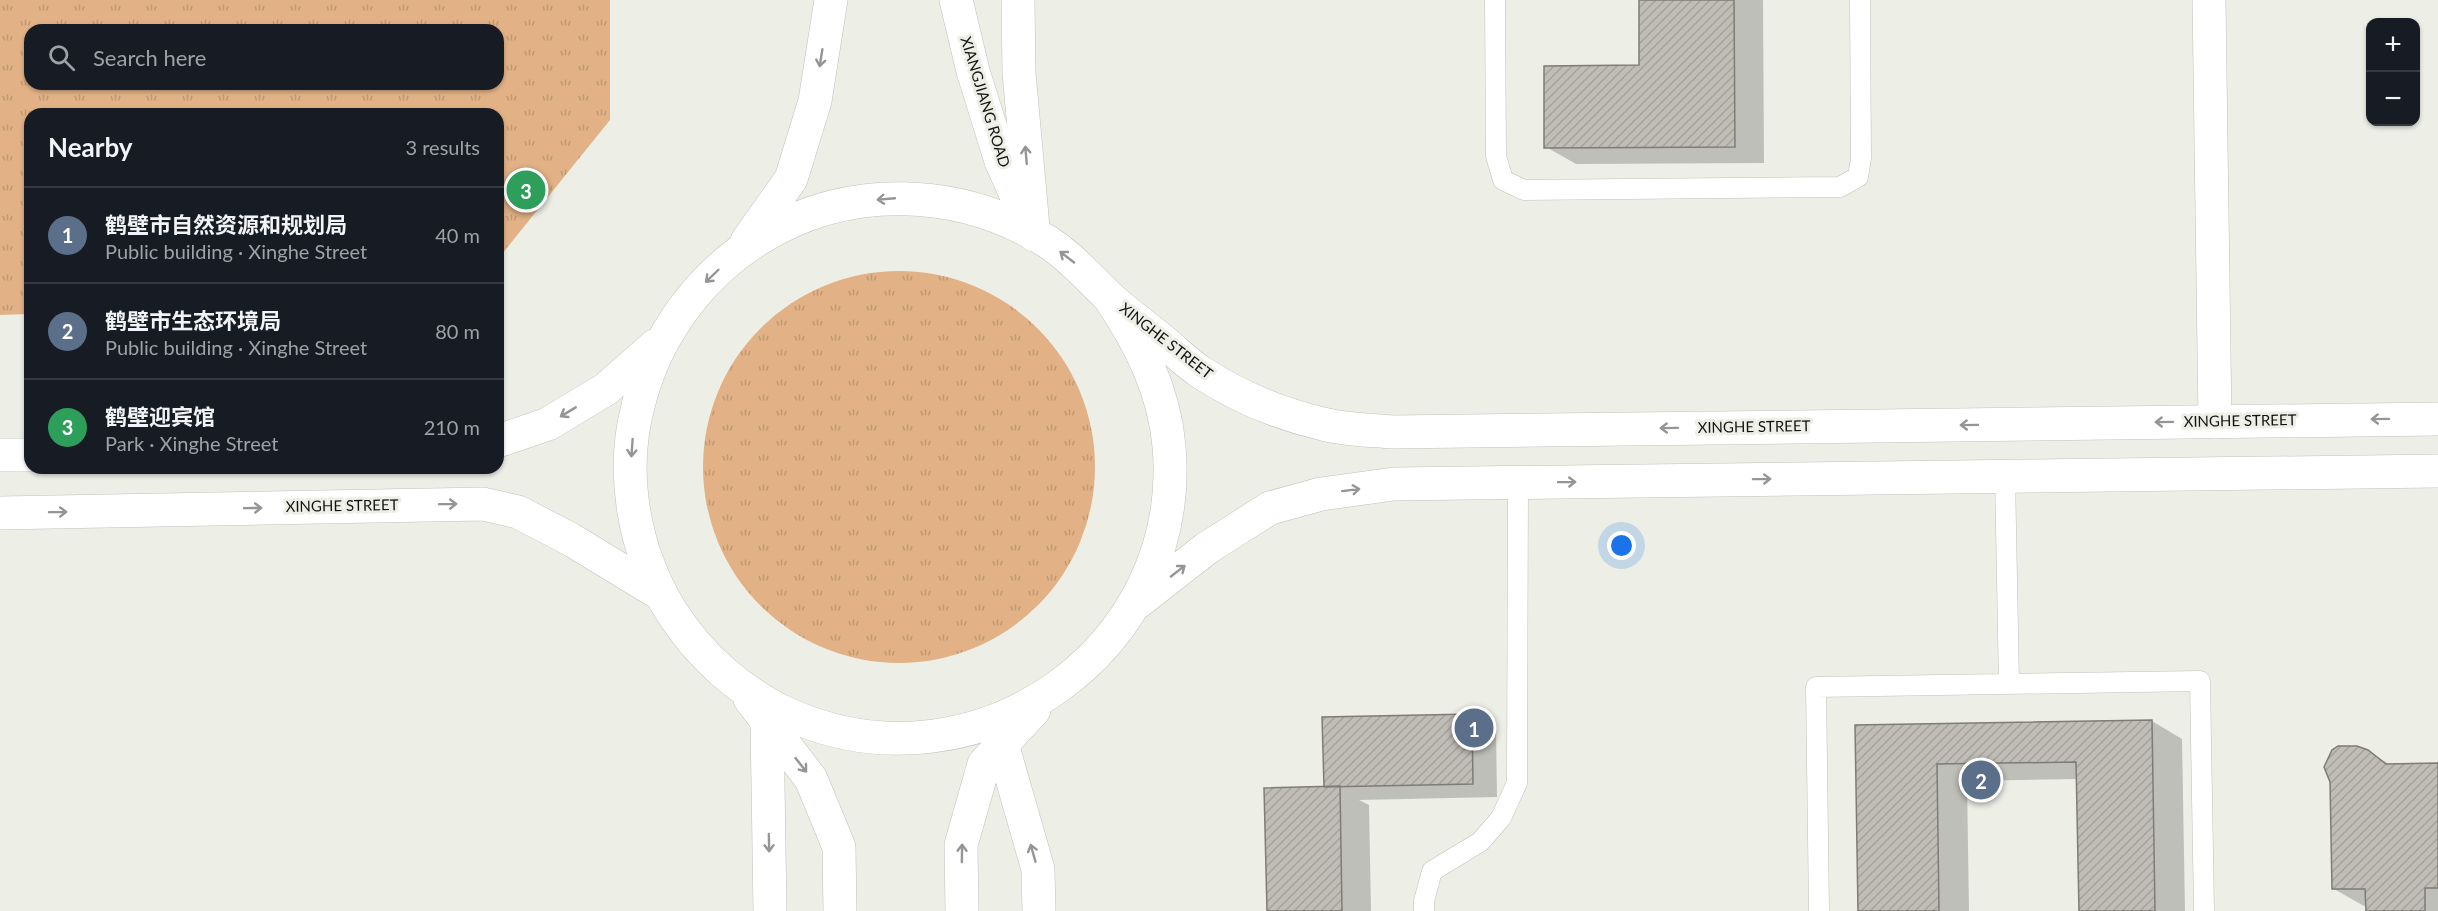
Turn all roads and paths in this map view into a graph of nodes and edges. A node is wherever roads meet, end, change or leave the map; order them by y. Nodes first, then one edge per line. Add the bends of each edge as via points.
1 (831, 0) edge
2 (956, 0) edge
3 (1018, 0) edge
4 (1495, 0) edge
5 (1860, 0) edge
6 (2209, 0) edge
7 (1034, 235) junction
8 (740, 250) junction
9 (1109, 297) junction
10 (664, 338) junction
11 (2438, 419) edge
12 (2215, 422) junction
13 (504, 439) edge
14 (24, 454) edge
15 (0, 455) edge
16 (2438, 471) edge
17 (2005, 476) junction
18 (1518, 483) junction
19 (0, 513) edge
20 (662, 595) junction
21 (1132, 607) junction
22 (2009, 684) junction
23 (739, 686) junction
24 (1047, 695) junction
25 (766, 721) junction
26 (1002, 744) junction
27 (770, 911) edge
28 (840, 911) edge
29 (963, 911) edge
30 (1039, 911) edge
31 (1424, 911) edge
32 (1819, 911) edge
33 (2204, 911) edge

1 -> 8 main road via 815,101 790,179
2 - 7 main road, XIANGJIANG ROAD via 1001,161
7 -> 3 main road via 1018,73
4 - 5 lane via 1496,156 1503,180 1524,190 1840,187 1858,177
6 - 12 main road
7 -> 8 main road via 974,208 934,200 893,198 852,202 813,212 775,228
9 -> 7 main road via 1081,268
8 -> 10 main road via 709,277
12 -> 9 main road, XINGHE STREET via 1394,432 1326,425 1261,405 1201,372
9 - 21 main road via 1150,368 1169,448 1162,530 1150,570
10 -> 13 main road via 606,389 548,424
10 -> 20 main road via 637,409 630,486 646,560
11 -> 12 main road, XINGHE STREET
14 - 15 main road
16 - 17 main road
18 -> 17 main road
17 - 22 lane
21 -> 18 main road via 1207,548 1270,508 1322,494 1394,484
18 - 31 lane via 1517,783 1501,818 1480,842 1432,871
19 -> 20 main road, XINGHE STREET via 483,504 518,512
20 - 23 main road via 682,628 708,659
21 - 24 main road via 1080,670
22 - 32 lane via 1815,687
22 - 33 lane via 2200,681
23 - 24 main road via 774,708 812,724 851,735 892,739 933,737 973,729 1012,715
23 - 25 main road
24 - 26 main road
25 -> 27 main road
25 -> 28 main road via 811,779 839,847
29 -> 26 main road via 961,845 984,764
30 -> 26 main road via 1038,869

